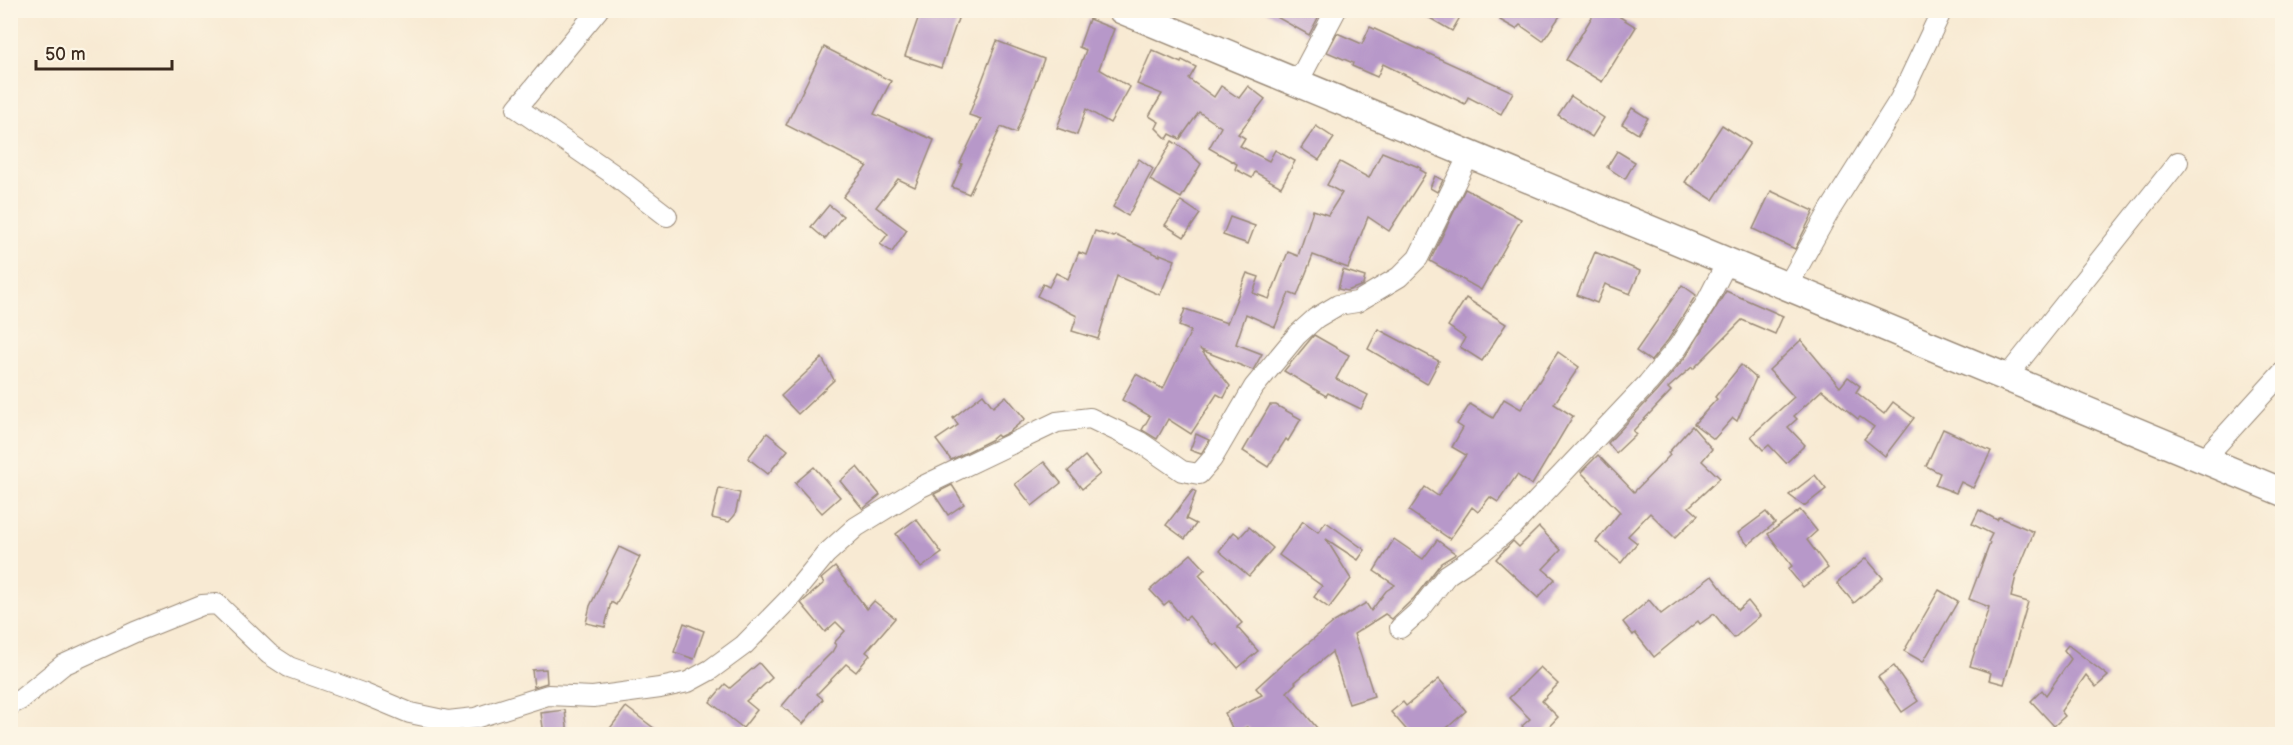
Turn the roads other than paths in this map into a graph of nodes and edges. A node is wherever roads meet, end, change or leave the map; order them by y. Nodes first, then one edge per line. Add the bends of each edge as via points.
1 (598, 10) edge
2 (1122, 10) edge
3 (1336, 10) edge
4 (1942, 10) edge
5 (1297, 84) junction
6 (1468, 155) junction
7 (2178, 162) dead end
8 (667, 216) dead end
9 (1727, 262) junction
10 (1787, 287) junction
11 (2283, 373) edge
12 (2006, 378) junction
13 (2204, 459) junction
14 (2283, 492) edge
15 (1400, 628) dead end
16 (10, 705) edge

1 - 8 street via 517,108
2 - 5 main road
3 - 5 street
4 - 10 street via 1900,99
5 - 6 main road
6 - 9 main road
6 - 16 street via 1418,258 1399,277 1357,302 1338,305 1297,335 1254,387 1199,474 1182,471 1140,442 1090,418 1057,422 921,487 856,527 826,554 744,645 688,682 593,697 548,695 475,718 448,722 410,713 289,667 269,654 217,604 202,604 63,665
7 - 12 street
9 - 10 main road
9 - 15 street via 1678,347 1648,383 1514,525 1447,575
10 - 12 main road
11 - 13 street
12 - 13 main road
13 - 14 main road

